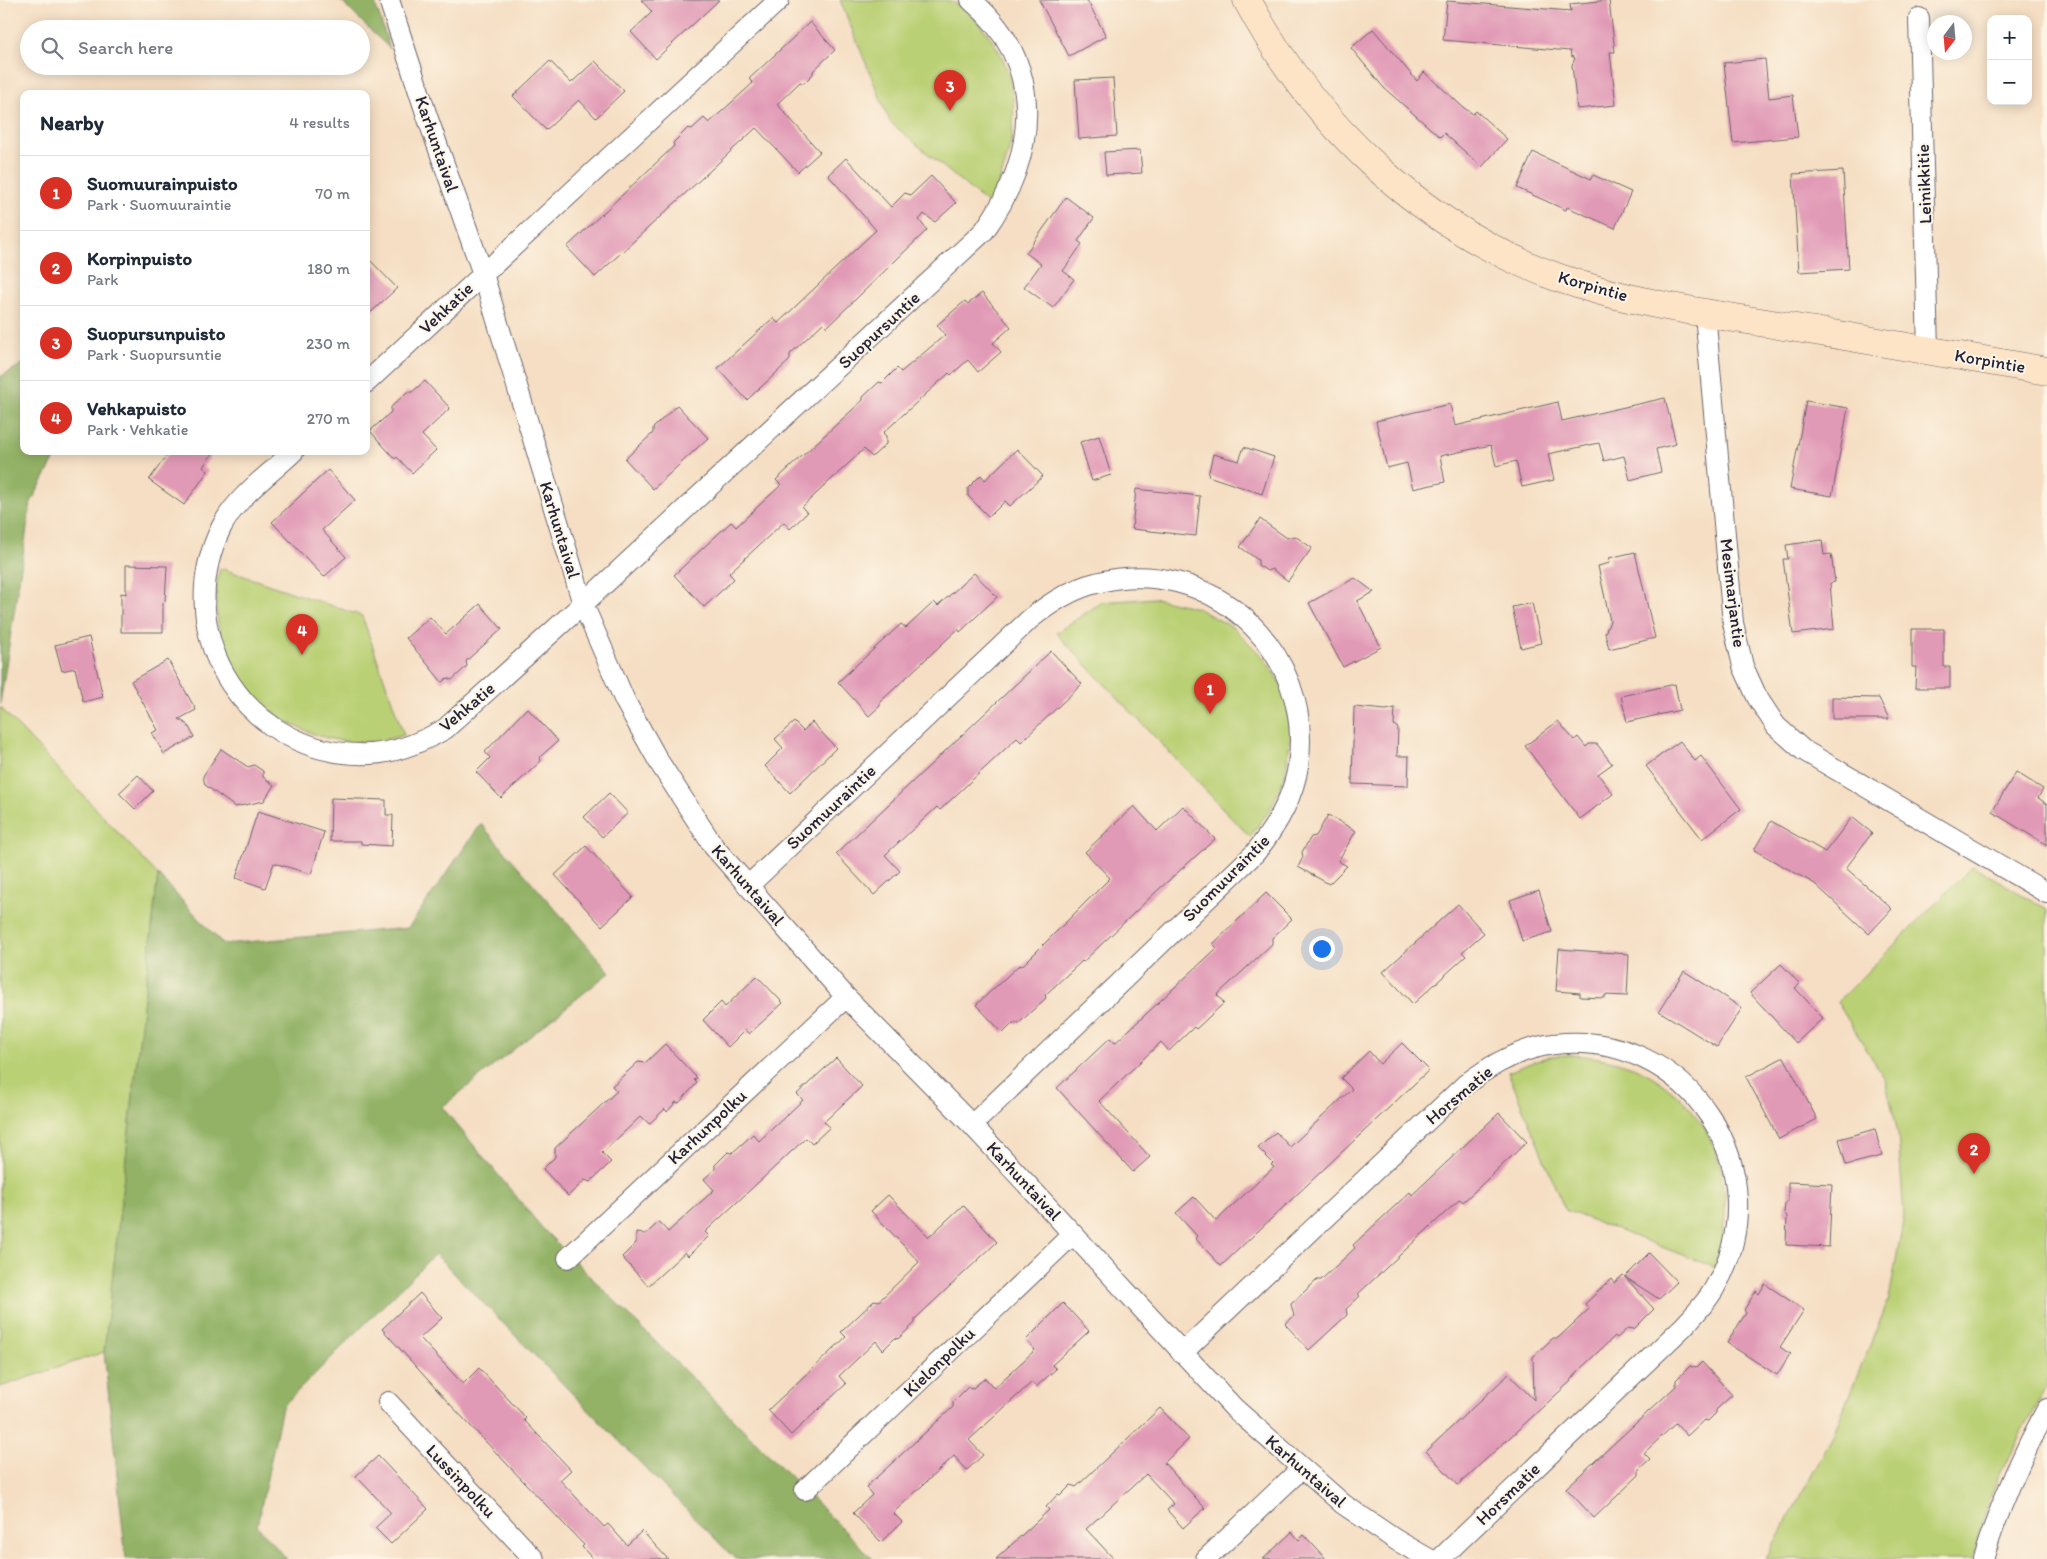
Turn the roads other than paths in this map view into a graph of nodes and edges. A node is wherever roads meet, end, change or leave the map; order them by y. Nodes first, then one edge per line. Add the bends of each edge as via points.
1 (389, 0) edge
2 (779, 0) edge
3 (971, 0) edge
4 (1246, 0) edge
5 (1919, 18) dead end
6 (482, 274) junction
7 (1705, 313) junction
8 (1928, 350) junction
9 (2047, 371) edge
10 (370, 379) edge
11 (290, 455) edge
12 (583, 604) junction
13 (748, 886) junction
14 (2047, 893) edge
15 (846, 997) junction
16 (972, 1124) junction
17 (1073, 1234) junction
18 (568, 1258) dead end
19 (1182, 1353) junction
20 (388, 1402) dead end
21 (2047, 1409) edge
22 (1302, 1468) junction
23 (805, 1490) dead end
24 (534, 1559) edge
25 (1206, 1559) edge
26 (1429, 1559) edge
27 (1440, 1559) edge
28 (1983, 1559) edge

1 - 6 street, Karhuntaival
2 - 6 street
3 - 12 street, Suopursuntie via 1001,30 1014,51 1026,99 1025,137 1019,163 999,211 968,248
4 - 7 street, Korpintie via 1290,70 1324,115 1409,196 1455,228 1559,278
5 - 8 street, Leinikkitie
6 - 10 street, Vehkatie
6 - 12 street, Karhuntaival
7 - 8 street, Korpintie
7 - 14 street, Mesimarjantie via 1734,623 1743,666 1757,697 1776,726 1803,750
8 - 9 street, Korpintie
11 - 12 street, Vehkatie via 234,507 221,528 206,575 204,600 212,648 222,671 252,711 295,740 320,749 354,754 397,750 422,741 445,729
12 - 13 street, Karhuntaival via 625,701 659,762 714,847
13 - 15 street, Karhuntaival
13 - 16 street, Suomuuraintie via 1030,619 1072,592 1121,578 1171,581 1218,598 1257,629 1284,670 1294,692 1299,717 1298,766 1293,790 1283,813 1255,853
15 - 16 street, Karhuntaival
15 - 18 street, Karhunpolku
16 - 17 street, Karhuntaival
17 - 19 street, Karhuntaival
17 - 23 street, Kielonpolku
19 - 22 street, Karhuntaival via 1234,1408
19 - 27 street, Horsmatie via 1466,1084 1485,1070 1530,1049 1578,1043 1626,1051 1670,1073 1705,1107 1728,1150 1737,1197 1737,1222 1725,1268 1709,1296 1683,1327
20 - 24 street, Lussinpolku
21 - 28 street via 2008,1491
22 - 25 street
22 - 26 street, Karhuntaival via 1343,1504

